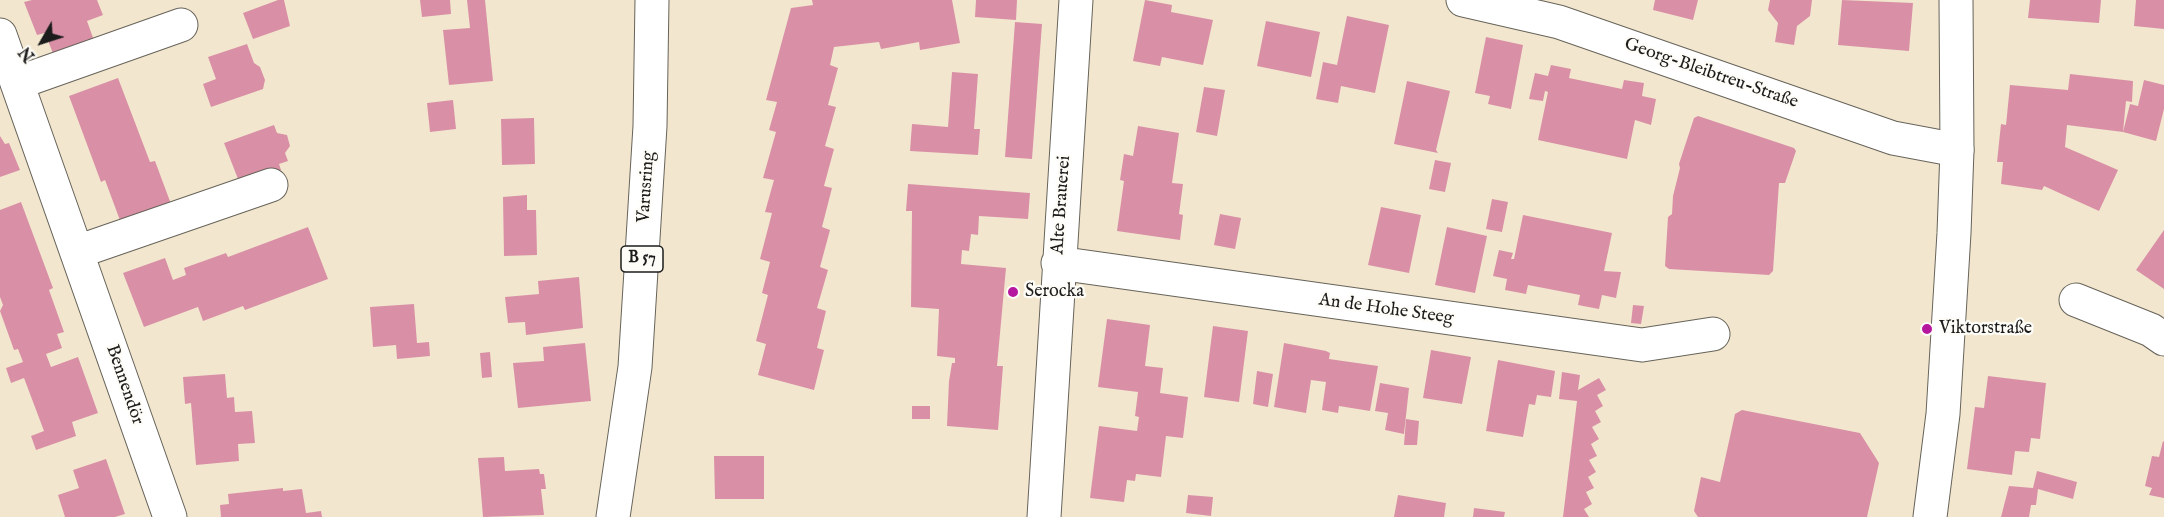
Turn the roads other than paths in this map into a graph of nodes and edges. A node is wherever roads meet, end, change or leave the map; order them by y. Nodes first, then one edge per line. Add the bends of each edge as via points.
1 (652, 0) edge
2 (1076, 0) edge
3 (1463, 0) edge
4 (1956, 0) edge
5 (181, 25) dead end
6 (0, 35) edge
7 (17, 83) junction
8 (1957, 150) junction
9 (271, 185) dead end
10 (77, 252) junction
11 (1058, 263) junction
12 (2076, 300) dead end
13 (1713, 334) dead end
14 (2164, 339) edge
15 (170, 517) edge
16 (613, 517) edge
17 (1044, 517) edge
18 (1930, 517) edge

1 - 16 street, Varusring / B 57 via 650,126 635,367
2 - 11 street, Alte Brauerei
3 - 8 street, Georg-Bleibtreu-Straße via 1559,22 1893,138
4 - 8 street
5 - 7 street
6 - 7 street, Bennendör
7 - 10 street, Bennendör
8 - 18 street via 1943,414
9 - 10 street
10 - 15 street, Bennendör
11 - 13 street, An de Hohe Steeg via 1641,345
11 - 17 street, Alte Brauerei
12 - 14 street

